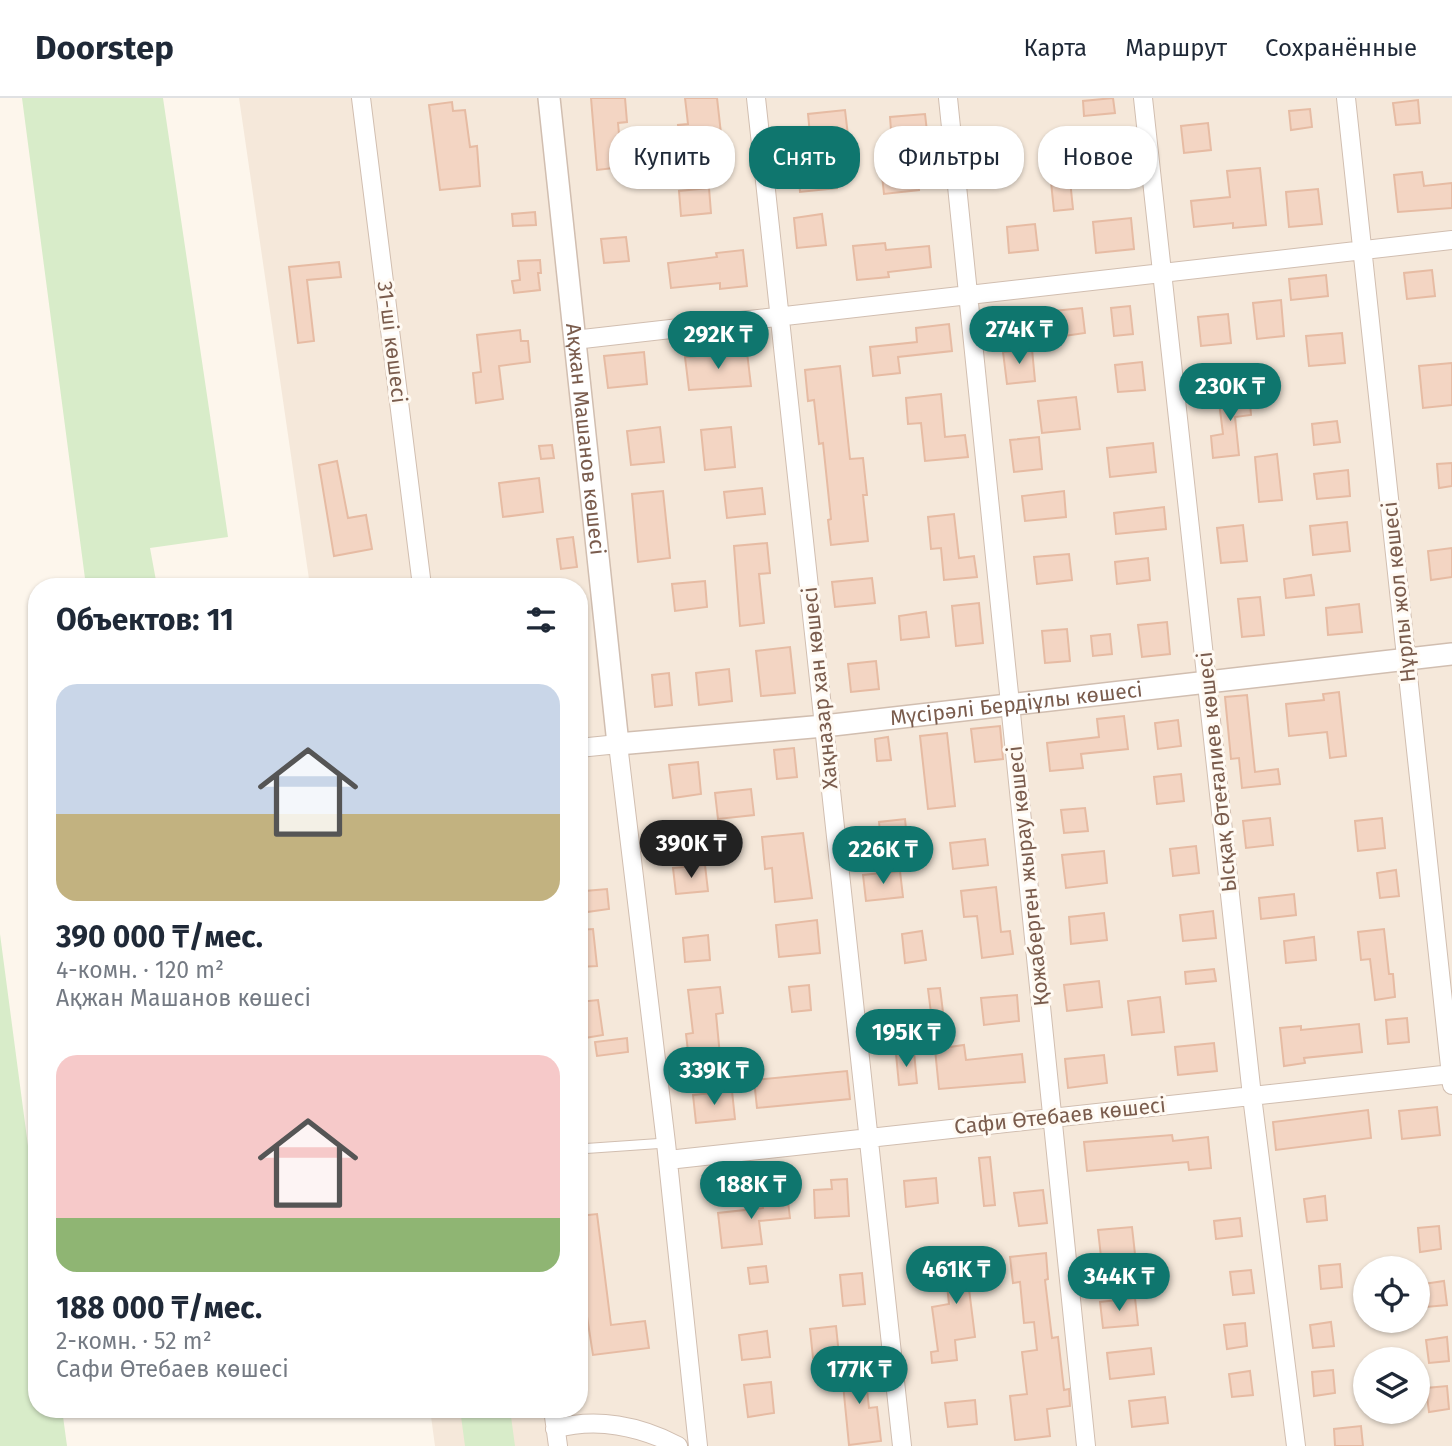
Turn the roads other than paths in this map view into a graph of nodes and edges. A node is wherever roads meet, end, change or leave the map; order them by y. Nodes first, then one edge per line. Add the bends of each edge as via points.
1 (361, 98) edge
2 (549, 98) edge
3 (756, 98) edge
4 (948, 98) edge
5 (1143, 98) edge
6 (1346, 98) edge
7 (1452, 240) edge
8 (1362, 250) junction
9 (1162, 273) junction
10 (968, 295) junction
11 (780, 316) junction
12 (574, 340) junction
13 (421, 578) edge
14 (1452, 654) edge
15 (1406, 660) junction
16 (1207, 682) junction
17 (1010, 705) junction
18 (824, 726) junction
19 (618, 744) junction
20 (588, 747) edge
21 (1452, 1078) edge
22 (1252, 1096) junction
23 (1052, 1117) junction
24 (869, 1137) junction
25 (588, 1149) edge
26 (667, 1151) junction
27 (554, 1418) edge
28 (556, 1437) edge
29 (678, 1446) edge
30 (698, 1446) edge
31 (902, 1446) edge
32 (1086, 1446) edge
33 (1296, 1446) edge

1 - 13 street, 31-ші көшесі
2 - 12 street, Ақжан Машанов көшесі
3 - 11 street, Хақназар хан көшесі
4 - 10 street, Қожаберген жырау көшесі
5 - 9 street, Ысқақ Өтеғалиев көшесі
6 - 8 street, Нұрлы жол көшесі
7 - 8 street
8 - 9 street
8 - 15 street, Нұрлы жол көшесі
9 - 10 street
9 - 16 street, Ысқақ Өтеғалиев көшесі
10 - 11 street
10 - 17 street, Қожаберген жырау көшесі
11 - 12 street
11 - 18 street, Хақназар хан көшесі
12 - 19 street, Ақжан Машанов көшесі
14 - 15 street, Мүсірәлі Бердіұлы көшесі
15 - 16 street, Мүсірәлі Бердіұлы көшесі
15 - 21 street, Нұрлы жол көшесі
16 - 17 street, Мүсірәлі Бердіұлы көшесі
16 - 22 street, Ысқақ Өтеғалиев көшесі
17 - 18 street, Мүсірәлі Бердіұлы көшесі
17 - 23 street, Қожаберген жырау көшесі
18 - 19 street, Мүсірәлі Бердіұлы көшесі
18 - 24 street, Хақназар хан көшесі
19 - 20 street, Мүсірәлі Бердіұлы көшесі
19 - 26 street, Ақжан Машанов көшесі
21 - 22 street, Сафи Өтебаев көшесі
22 - 23 street, Сафи Өтебаев көшесі
22 - 33 street, Ысқақ Өтеғалиев көшесі
23 - 24 street, Сафи Өтебаев көшесі
23 - 32 street, Қожаберген жырау көшесі
24 - 26 street, Сафи Өтебаев көшесі
24 - 31 street, Хақназар хан көшесі
25 - 26 lane
26 - 30 street, Ақжан Машанов көшесі
27 - 28 street
28 - 29 street via 574,1423 598,1423 649,1433

